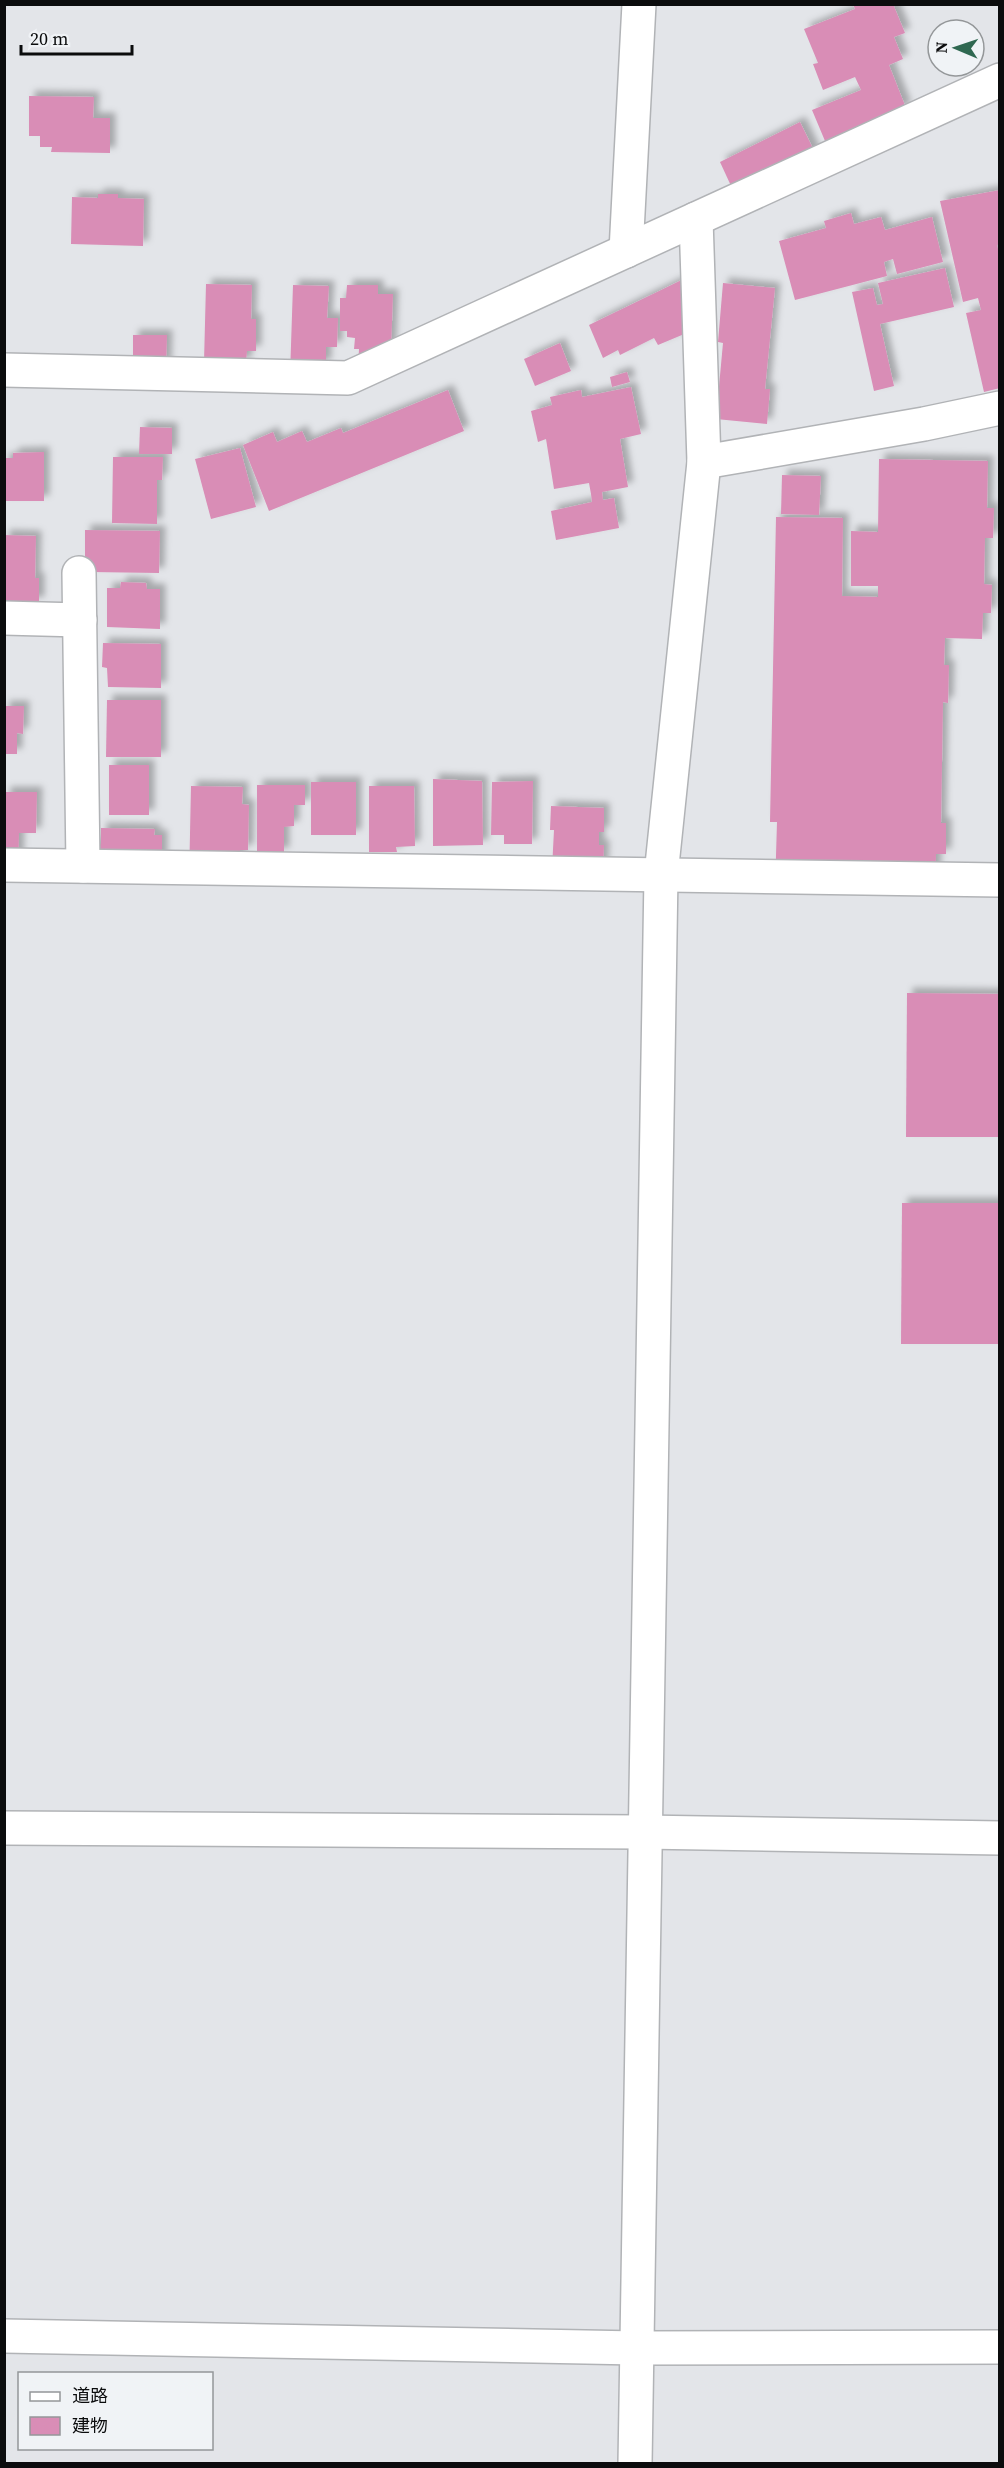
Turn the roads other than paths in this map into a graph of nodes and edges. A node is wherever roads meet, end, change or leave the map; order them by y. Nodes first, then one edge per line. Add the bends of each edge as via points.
1 (639, 4) edge
2 (999, 80) edge
3 (696, 219) junction
4 (626, 251) junction
5 (4, 370) edge
6 (999, 408) edge
7 (704, 462) junction
8 (80, 573) dead end
9 (4, 618) edge
10 (80, 620) junction
11 (4, 865) edge
12 (83, 866) junction
13 (661, 875) junction
14 (999, 880) edge
15 (4, 1828) edge
16 (644, 1832) junction
17 (999, 1838) edge
18 (4, 2336) edge
19 (999, 2347) edge
20 (637, 2348) junction
21 (634, 2463) edge

1 - 4 street
2 - 3 street
3 - 4 street
3 - 7 street
4 - 5 street via 348,378
6 - 7 street
7 - 13 street
8 - 10 street
9 - 10 street
10 - 12 street
11 - 12 street
12 - 13 street
13 - 14 street
13 - 16 street
15 - 16 street
16 - 17 street
16 - 20 street
18 - 20 street
19 - 20 street
20 - 21 street

